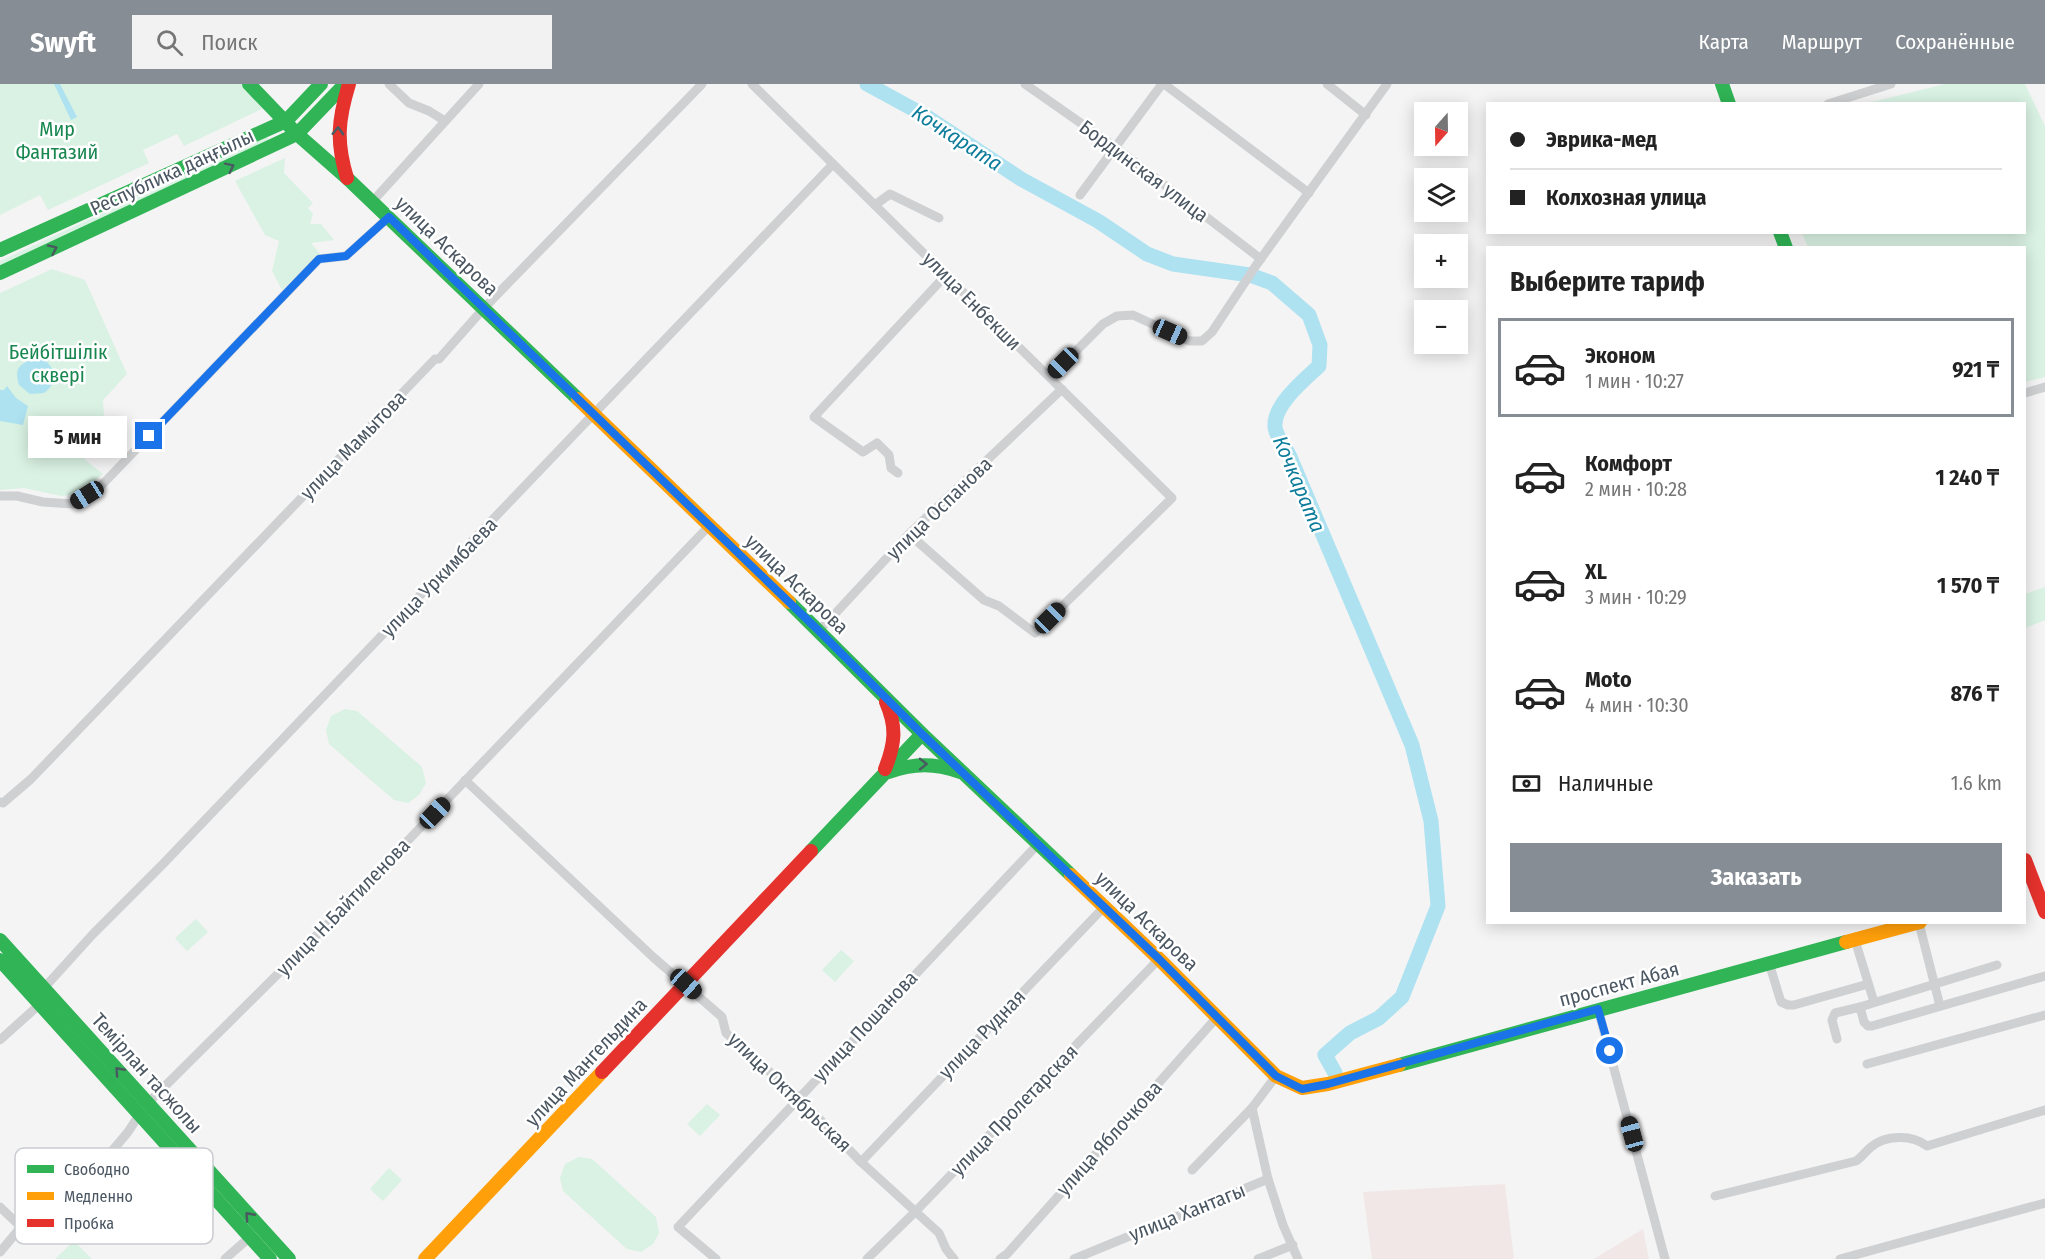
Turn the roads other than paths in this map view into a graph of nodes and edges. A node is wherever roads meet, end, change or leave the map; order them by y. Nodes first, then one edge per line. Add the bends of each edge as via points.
1 (249, 84) edge
2 (321, 84) edge
3 (347, 84) edge
4 (389, 84) edge
5 (479, 84) edge
6 (702, 84) edge
7 (752, 84) edge
8 (1025, 84) edge
9 (1163, 84) edge
10 (1327, 84) edge
11 (1387, 84) edge
12 (1722, 84) edge
13 (1891, 84) edge
14 (1728, 102) edge
15 (1834, 102) edge
16 (1366, 115) junction
17 (445, 121) junction
18 (286, 122) junction
19 (297, 134) junction
20 (1115, 147) junction
21 (833, 164) junction
22 (347, 178) junction
23 (1309, 193) junction
24 (1080, 195) dead end
25 (372, 202) junction
26 (875, 205) junction
27 (389, 217) junction
28 (939, 218) dead end
29 (0, 250) edge
30 (1261, 259) junction
31 (0, 273) edge
32 (946, 275) junction
33 (484, 308) junction
34 (1050, 377) junction
35 (2045, 387) edge
36 (1062, 389) junction
37 (2026, 393) edge
38 (594, 414) junction
39 (898, 473) dead end
40 (0, 496) edge
41 (709, 526) junction
42 (909, 534) junction
43 (819, 631) junction
44 (883, 694) junction
45 (922, 734) junction
46 (965, 774) junction
47 (882, 776) junction
48 (465, 780) junction
49 (0, 802) edge
50 (1039, 843) junction
51 (2026, 863) edge
52 (2035, 889) edge
53 (1104, 907) junction
54 (2045, 912) edge
55 (1915, 924) edge
56 (1919, 924) edge
57 (0, 940) edge
58 (1855, 940) junction
59 (1159, 959) junction
60 (0, 960) edge
61 (1769, 963) junction
62 (1997, 965) dead end
63 (2045, 976) edge
64 (686, 984) junction
65 (1868, 984) junction
66 (1935, 984) junction
67 (44, 988) junction
68 (1874, 1002) junction
69 (40, 1004) junction
70 (1940, 1006) junction
71 (1860, 1007) junction
72 (1598, 1009) junction
73 (2045, 1015) edge
74 (1218, 1016) junction
75 (1837, 1039) dead end
76 (0, 1040) edge
77 (1867, 1064) dead end
78 (1276, 1076) junction
79 (1328, 1084) joint
80 (798, 1097) junction
81 (1252, 1108) junction
82 (143, 1109) junction
83 (2045, 1110) edge
84 (113, 1148) edge
85 (176, 1148) edge
86 (181, 1148) edge
87 (861, 1162) junction
88 (1192, 1170) dead end
89 (1268, 1179) junction
90 (213, 1181) edge
91 (213, 1193) edge
92 (1715, 1196) dead end
93 (2045, 1203) edge
94 (0, 1207) edge
95 (915, 1212) junction
96 (15, 1221) edge
97 (15, 1234) edge
98 (250, 1237) junction
99 (1293, 1245) junction
100 (0, 1252) edge
101 (225, 1259) edge
102 (270, 1259) edge
103 (289, 1259) edge
104 (425, 1259) edge
105 (716, 1259) edge
106 (867, 1259) edge
107 (954, 1259) edge
108 (1000, 1259) edge
109 (1074, 1259) edge
110 (1258, 1259) edge
111 (1298, 1259) edge
112 (1665, 1259) edge
113 (1840, 1259) edge

1 - 18 main road, улица Аскарова
2 - 18 main road, Республика даңғылы
3 - 19 main road, Республика даңғылы
22 -> 3 main road via 337,139
4 - 17 street via 409,103
5 - 17 street
6 - 33 street, улица Мамытова
7 - 21 street, улица Енбекши
8 - 20 street, Бординская улица
9 - 20 street
9 - 23 street
10 - 16 street
11 - 16 street
12 - 14 main road
13 - 15 street
16 - 23 street
17 - 25 street
18 - 19 main road, улица Аскарова
18 - 29 main road, Республика даңғылы
19 - 22 main road, улица Аскарова
31 -> 19 main road, Республика даңғылы
20 - 24 street
20 - 30 street, Бординская улица
21 - 26 street, улица Енбекши
21 - 38 street, улица Уркимбаева
22 - 25 main road, улица Аскарова
23 - 30 street
25 - 27 main road, улица Аскарова
26 - 28 street, улица Енбекши via 890,194
26 - 32 street, улица Енбекши
27 - 33 main road, улица Аскарова
27 - 40 street via 346,256 319,259 99,488 73,504
30 - 34 street via 1202,341 1189,341 1133,315 1117,316 1103,324
32 - 34 street, улица Енбекши
32 - 39 street via 814,417 863,452 877,443
33 - 38 main road, улица Аскарова
33 - 49 street, улица Мамытова via 31,779
34 - 36 street, улица Енбекши
35 - 37 street
36 - 42 street, улица Оспанова
36 - 42 street, улица Енбекши via 1172,498 1035,633 999,606 984,600
38 - 41 main road, улица Аскарова
38 - 67 street, улица Уркимбаева
41 - 43 main road, улица Аскарова
41 - 48 street, улица Н.Байтиленова
42 - 43 street, улица Оспанова
43 - 44 main road, улица Аскарова
44 - 45 main road, улица Аскарова
44 - 47 main road via 895,724 896,738
45 - 46 main road, улица Аскарова
45 - 47 main road, улица Мангельдина
47 -> 46 main road via 918,763 944,766
46 - 50 main road, улица Аскарова
47 - 64 main road, улица Мангельдина
48 - 64 street, улица Октябрьская
48 - 82 street, улица Н.Байтиленова
50 - 53 main road, улица Аскарова
50 - 80 street, улица Пошанова
51 - 52 main road
52 - 54 main road
53 - 59 main road, улица Аскарова
53 - 87 street, улица Рудная
55 - 58 main road, проспект Абая
56 - 66 street
57 - 67 main road, Темірлан тасжолы
58 - 61 main road, проспект Абая
58 - 65 street
59 - 74 main road, улица Аскарова
59 - 95 street, улица Пролетарская
60 - 69 main road, Темірлан тасжолы
61 - 65 street via 1781,1002 1788,1005
61 - 72 main road, проспект Абая
62 - 66 street
63 - 70 street
64 - 80 street, улица Октябрьская via 722,1017 726,1033
64 - 104 main road, улица Мангельдина
65 - 68 street
66 - 68 street
66 - 70 street
82 -> 67 main road, Темірлан тасжолы
68 - 71 street
69 - 76 street
69 - 82 main road, Темірлан тасжолы
70 - 71 street via 1872,1026 1864,1022
71 - 75 street via 1832,1016
72 - 79 main road, проспект Абая
72 - 112 street
73 - 77 street
74 - 78 main road, улица Аскарова
74 - 108 street, улица Яблочкова
78 - 79 main road, улица Аскарова via 1302,1089
78 - 81 street
80 - 87 street, улица Октябрьская
80 - 105 street, улица Пошанова via 678,1227
81 - 88 street
81 - 89 street
82 - 84 street, улица Н.Байтиленова
82 - 85 main road, Темірлан тасжолы
86 -> 82 main road, Темірлан тасжолы
83 - 92 street via 1927,1146 1913,1138 1896,1137 1881,1141 1856,1161
87 - 95 street, улица Октябрьская
89 - 99 street
89 - 109 street, улица Хантагы
103 -> 90 main road, Темірлан тасжолы
91 - 98 main road, Темірлан тасжолы
93 - 113 street
94 - 96 street
95 - 106 street, улица Пролетарская
95 - 107 street, улица Октябрьская via 939,1233
97 - 100 street, улица Н.Байтиленова
98 - 101 street
98 - 102 main road, Темірлан тасжолы
99 - 110 street
99 - 111 street

